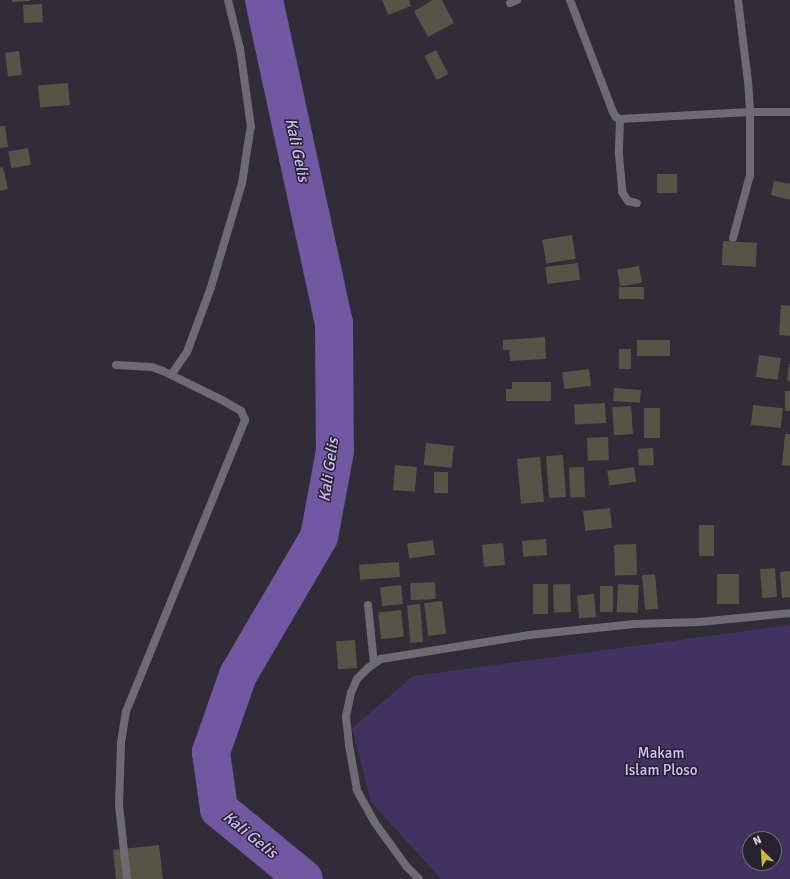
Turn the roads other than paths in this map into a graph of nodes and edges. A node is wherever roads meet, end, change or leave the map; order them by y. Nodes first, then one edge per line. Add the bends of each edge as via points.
1 (228, 0) edge
2 (570, 0) edge
3 (738, 0) edge
4 (750, 112) junction
5 (790, 112) edge
6 (620, 119) junction
7 (637, 203) dead end
8 (733, 238) dead end
9 (116, 365) dead end
10 (171, 375) junction
11 (368, 605) dead end
12 (790, 613) edge
13 (374, 664) junction
14 (127, 879) edge
15 (419, 879) edge

1 - 10 street via 240,49 250,127 242,183 211,288 187,352
2 - 6 street via 613,112
3 - 4 street
4 - 5 street
4 - 6 street
4 - 8 street via 750,175
6 - 7 street via 622,192 628,202
9 - 10 street via 152,367
10 - 14 street via 198,386 241,411 245,417 245,424 126,711 121,743 119,805
11 - 13 street
12 - 13 street via 699,622 634,624 529,635 381,659
13 - 15 street via 357,680 346,716 358,790 375,823

